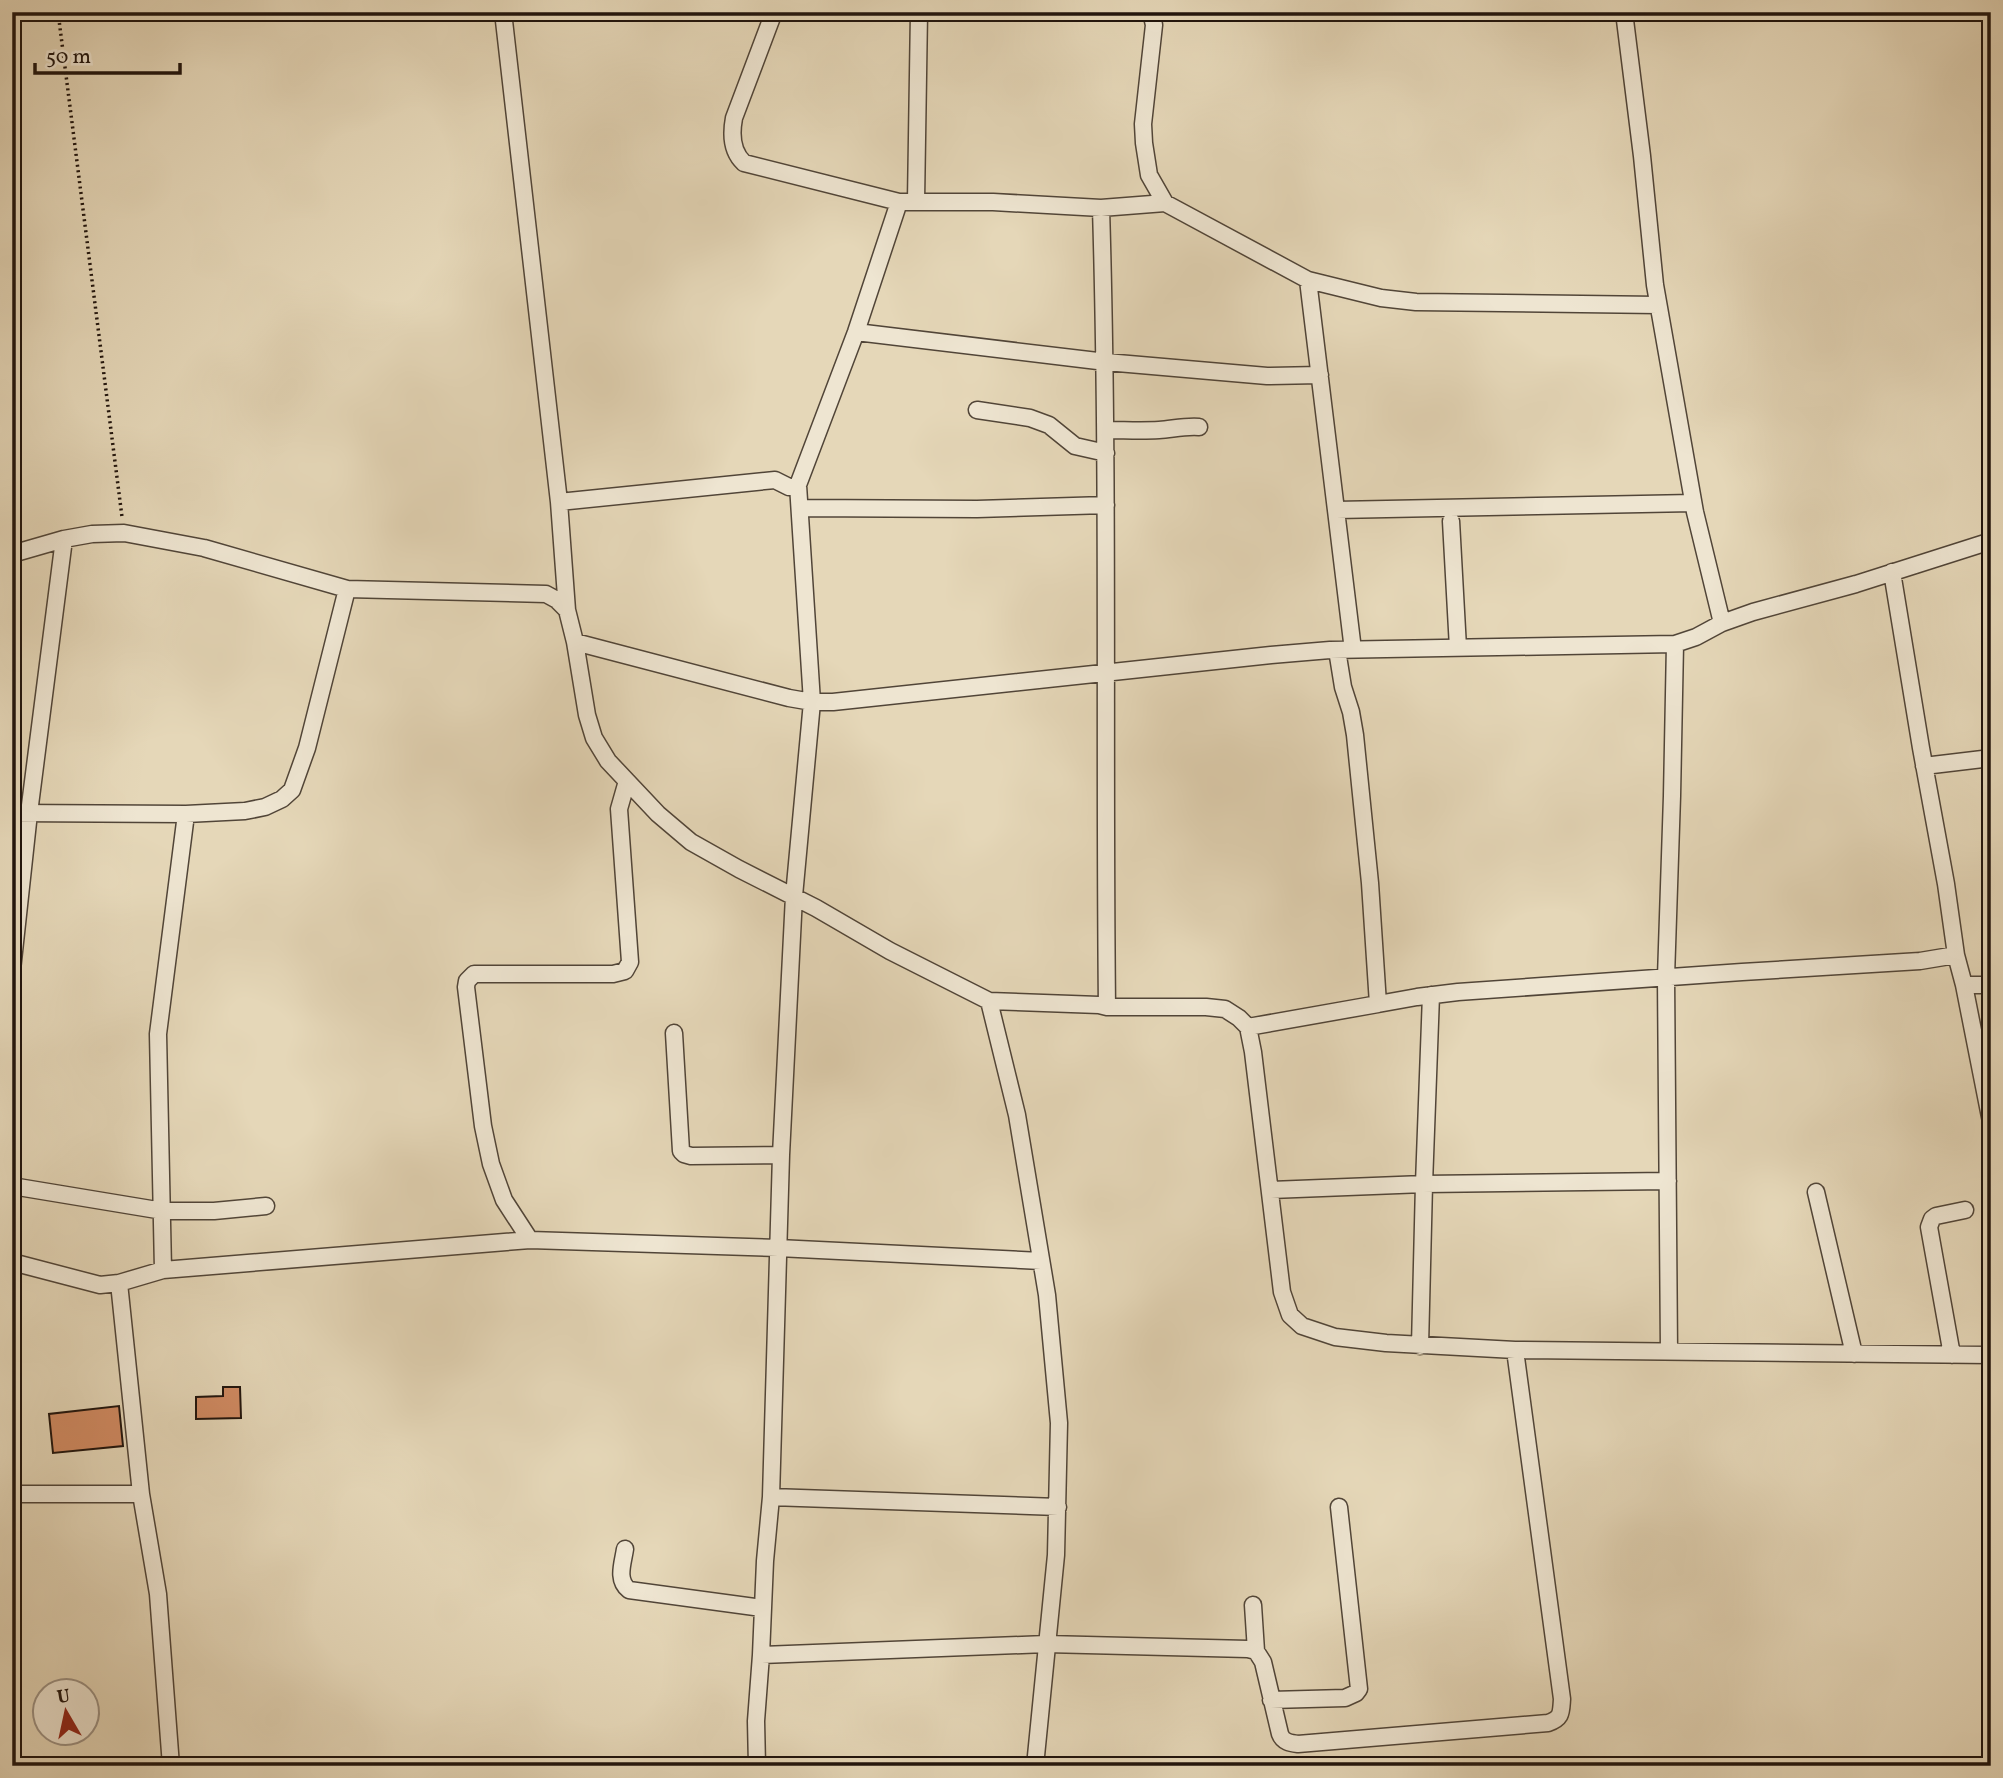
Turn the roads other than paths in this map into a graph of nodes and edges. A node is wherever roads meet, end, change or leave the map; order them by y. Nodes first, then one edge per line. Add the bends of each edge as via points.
1 (503, 12) edge
2 (774, 12) edge
3 (919, 12) edge
4 (1151, 12) edge
5 (1624, 12) edge
6 (916, 201) junction
7 (899, 202) junction
8 (1165, 203) junction
9 (1101, 208) junction
10 (1308, 281) junction
11 (1658, 305) junction
12 (856, 332) junction
13 (1106, 362) junction
14 (1320, 375) junction
15 (977, 410) dead end
16 (1199, 427) dead end
17 (1106, 430) junction
18 (1106, 453) junction
19 (798, 485) junction
20 (559, 502) junction
21 (1693, 503) junction
22 (1106, 505) junction
23 (801, 508) junction
24 (1336, 510) junction
25 (1451, 521) dead end
26 (64, 539) junction
27 (1991, 541) edge
28 (12, 554) edge
29 (1892, 572) junction
30 (565, 577) junction
31 (347, 589) junction
32 (546, 594) junction
33 (567, 610) junction
34 (1722, 623) junction
35 (575, 642) junction
36 (1675, 644) junction
37 (1458, 648) junction
38 (1345, 650) junction
39 (1107, 673) junction
40 (812, 702) junction
41 (1991, 758) edge
42 (1924, 765) junction
43 (627, 781) junction
44 (12, 813) edge
45 (29, 813) junction
46 (186, 814) junction
47 (794, 896) junction
48 (1956, 955) junction
49 (12, 970) edge
50 (1666, 977) junction
51 (1964, 985) junction
52 (1991, 985) edge
53 (1431, 995) junction
54 (989, 1001) junction
55 (1378, 1004) junction
56 (1107, 1007) junction
57 (1248, 1027) junction
58 (674, 1033) dead end
59 (1991, 1122) edge
60 (781, 1155) junction
61 (1668, 1181) junction
62 (1424, 1184) junction
63 (12, 1186) edge
64 (1271, 1190) junction
65 (1816, 1192) dead end
66 (266, 1206) dead end
67 (1965, 1210) dead end
68 (163, 1211) junction
69 (530, 1240) junction
70 (778, 1248) junction
71 (1041, 1261) junction
72 (12, 1262) edge
73 (163, 1270) junction
74 (118, 1283) junction
75 (1420, 1346) junction
76 (1515, 1350) junction
77 (1669, 1352) junction
78 (1854, 1354) junction
79 (1952, 1355) junction
80 (1991, 1355) edge
81 (12, 1494) edge
82 (141, 1494) junction
83 (771, 1497) junction
84 (1058, 1507) junction
85 (1339, 1507) dead end
86 (625, 1549) dead end
87 (1252, 1605) dead end
88 (762, 1608) junction
89 (1046, 1644) junction
90 (1256, 1651) junction
91 (761, 1655) junction
92 (1271, 1700) junction
93 (171, 1766) edge
94 (757, 1766) edge
95 (1035, 1766) edge

1 - 20 street
2 - 7 street via 735,111 732,134 740,159
3 - 6 street
4 - 8 street via 1154,25 1144,143 1149,175
5 - 11 street
6 - 7 street
6 - 9 street
7 - 12 street
8 - 9 street
8 - 10 street
9 - 13 street
10 - 11 street via 1416,302
10 - 14 street
11 - 21 street
12 - 13 street
12 - 19 street
13 - 14 street via 1267,376
13 - 17 street
14 - 24 street
15 - 18 street via 1030,418 1049,425 1075,446
16 - 17 street
17 - 18 street
18 - 22 street
19 - 20 street via 789,487 775,480
19 - 23 street
20 - 30 street
21 - 24 street
21 - 34 street
22 - 23 street
22 - 39 street
23 - 40 street
24 - 38 street
25 - 37 street
26 - 28 street
26 - 31 street via 124,533 204,548
26 - 45 street
27 - 29 street
29 - 34 street
29 - 42 street
30 - 32 street
30 - 33 street
31 - 32 street
31 - 46 street via 292,790 265,807
32 - 33 street
33 - 35 street
34 - 36 street
35 - 40 street
35 - 43 street via 594,738
36 - 37 street
36 - 50 street
37 - 38 street
38 - 39 street
38 - 55 street via 1343,687 1355,735
39 - 40 street
39 - 56 street
40 - 47 street
41 - 42 street
42 - 48 street
43 - 47 street via 691,842
43 - 69 street via 619,809 630,962 625,971 474,974 467,981 491,1164 504,1200
44 - 45 street
45 - 46 street
45 - 49 street
46 - 68 street via 158,1034
47 - 54 street
47 - 60 street
48 - 50 street
48 - 51 street
50 - 53 street
50 - 61 street
51 - 52 street
51 - 59 street
53 - 55 street
53 - 62 street
54 - 56 street
54 - 71 street via 1017,1115
55 - 57 street
56 - 57 street via 1225,1009
57 - 64 street
58 - 60 street via 681,1151 691,1156
60 - 70 street
61 - 62 street
61 - 77 street
62 - 64 street
62 - 75 street
63 - 68 street
64 - 75 street via 1282,1292 1294,1320 1335,1337
65 - 78 street
66 - 68 street
67 - 79 street via 1936,1216 1929,1227
68 - 73 street
69 - 70 street
69 - 73 street
70 - 71 street
70 - 83 street
71 - 84 street via 1059,1423
72 - 74 street via 100,1285
73 - 74 street
74 - 82 street
75 - 76 street
76 - 77 street
76 - 92 street via 1562,1699 1560,1715 1548,1723 1298,1744 1281,1737
77 - 78 street
78 - 79 street
79 - 80 street
81 - 82 street
82 - 93 street via 158,1594
83 - 84 street
83 - 88 street
84 - 89 street
85 - 92 street via 1359,1689 1345,1698
86 - 88 street via 621,1579 629,1590
87 - 90 street
88 - 91 street
89 - 90 street
89 - 91 street
89 - 95 street
90 - 92 street
91 - 94 street

